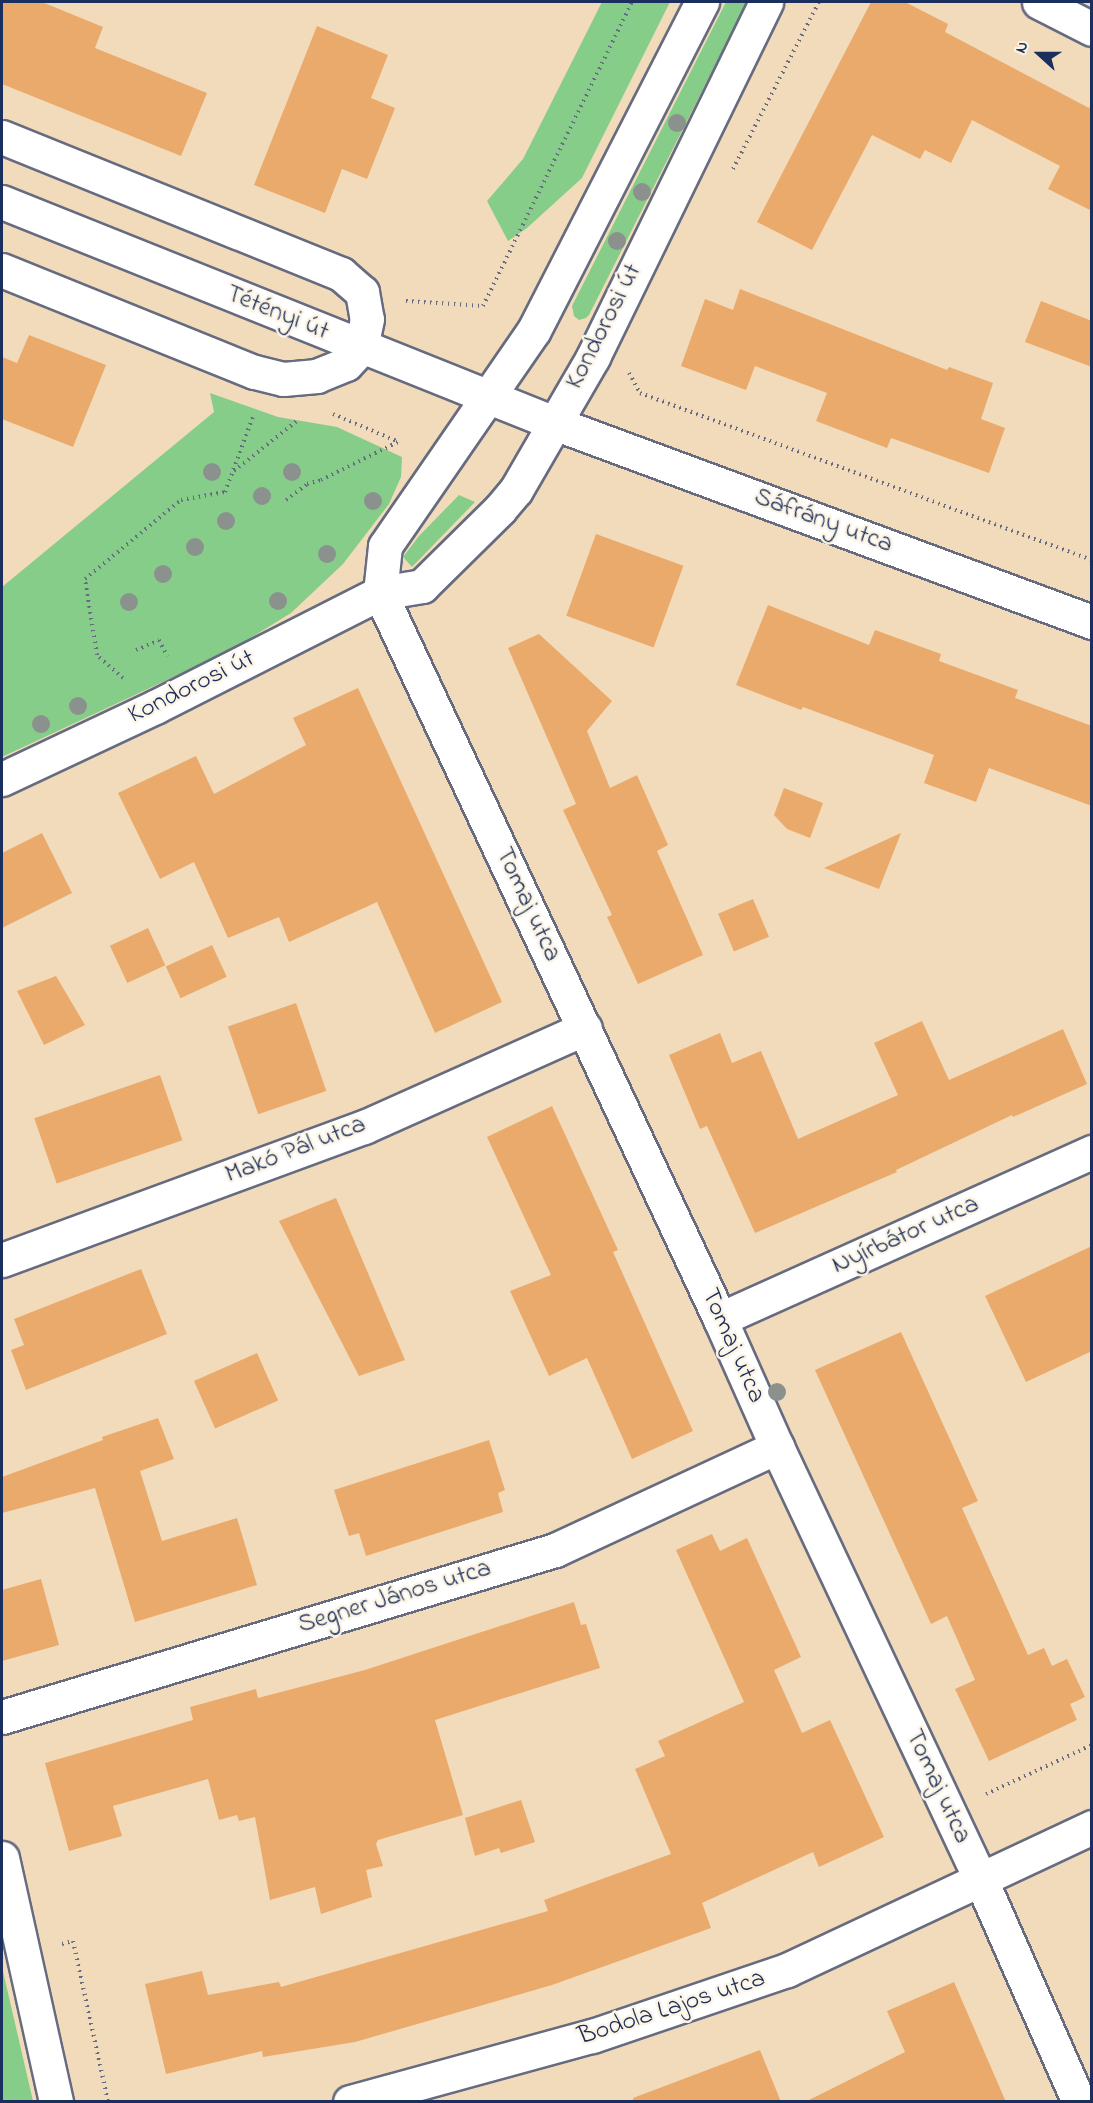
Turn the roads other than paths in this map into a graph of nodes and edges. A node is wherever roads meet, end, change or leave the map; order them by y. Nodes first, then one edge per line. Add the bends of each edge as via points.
1 (702, 2) edge
2 (766, 2) edge
3 (1039, 2) edge
4 (1092, 29) edge
5 (2, 137) edge
6 (2, 202) edge
7 (2, 270) edge
8 (361, 348) junction
9 (489, 397) junction
10 (554, 423) junction
11 (380, 593) junction
12 (1092, 622) edge
13 (2, 779) edge
14 (585, 1028) junction
15 (1092, 1152) edge
16 (2, 1260) edge
17 (720, 1319) junction
18 (777, 1447) junction
19 (2, 1717) edge
20 (1092, 1827) edge
21 (2, 1858) edge
22 (981, 1880) junction
23 (56, 2102) edge
24 (350, 2102) edge
25 (1079, 2102) edge

1 - 9 street via 534,330
2 - 10 street, Kondorosi út via 593,357
3 - 4 street
5 - 8 street via 341,274 362,292 367,320
6 - 8 street, Tétényi út
7 - 8 street via 254,372 283,379 318,376 346,364
8 - 9 street, Tétényi út
9 - 10 street, Tétényi út
9 - 11 street via 386,546
10 - 11 street, Kondorosi út via 500,509 422,586
10 - 12 street, Sáfrány utca
11 - 13 street, Kondorosi út
11 - 14 street, Tomaj utca
14 - 16 street, Makó Pál utca via 364,1126
14 - 17 street, Tomaj utca
15 - 17 street, Nyírbátor utca
17 - 18 street, Tomaj utca
18 - 19 street, Segner János utca via 555,1550
18 - 22 street, Tomaj utca
20 - 22 street, Bodola Lajos utca
21 - 23 street
22 - 24 street, Bodola Lajos utca via 787,1970 592,2036
22 - 25 street, Tomaj utca

